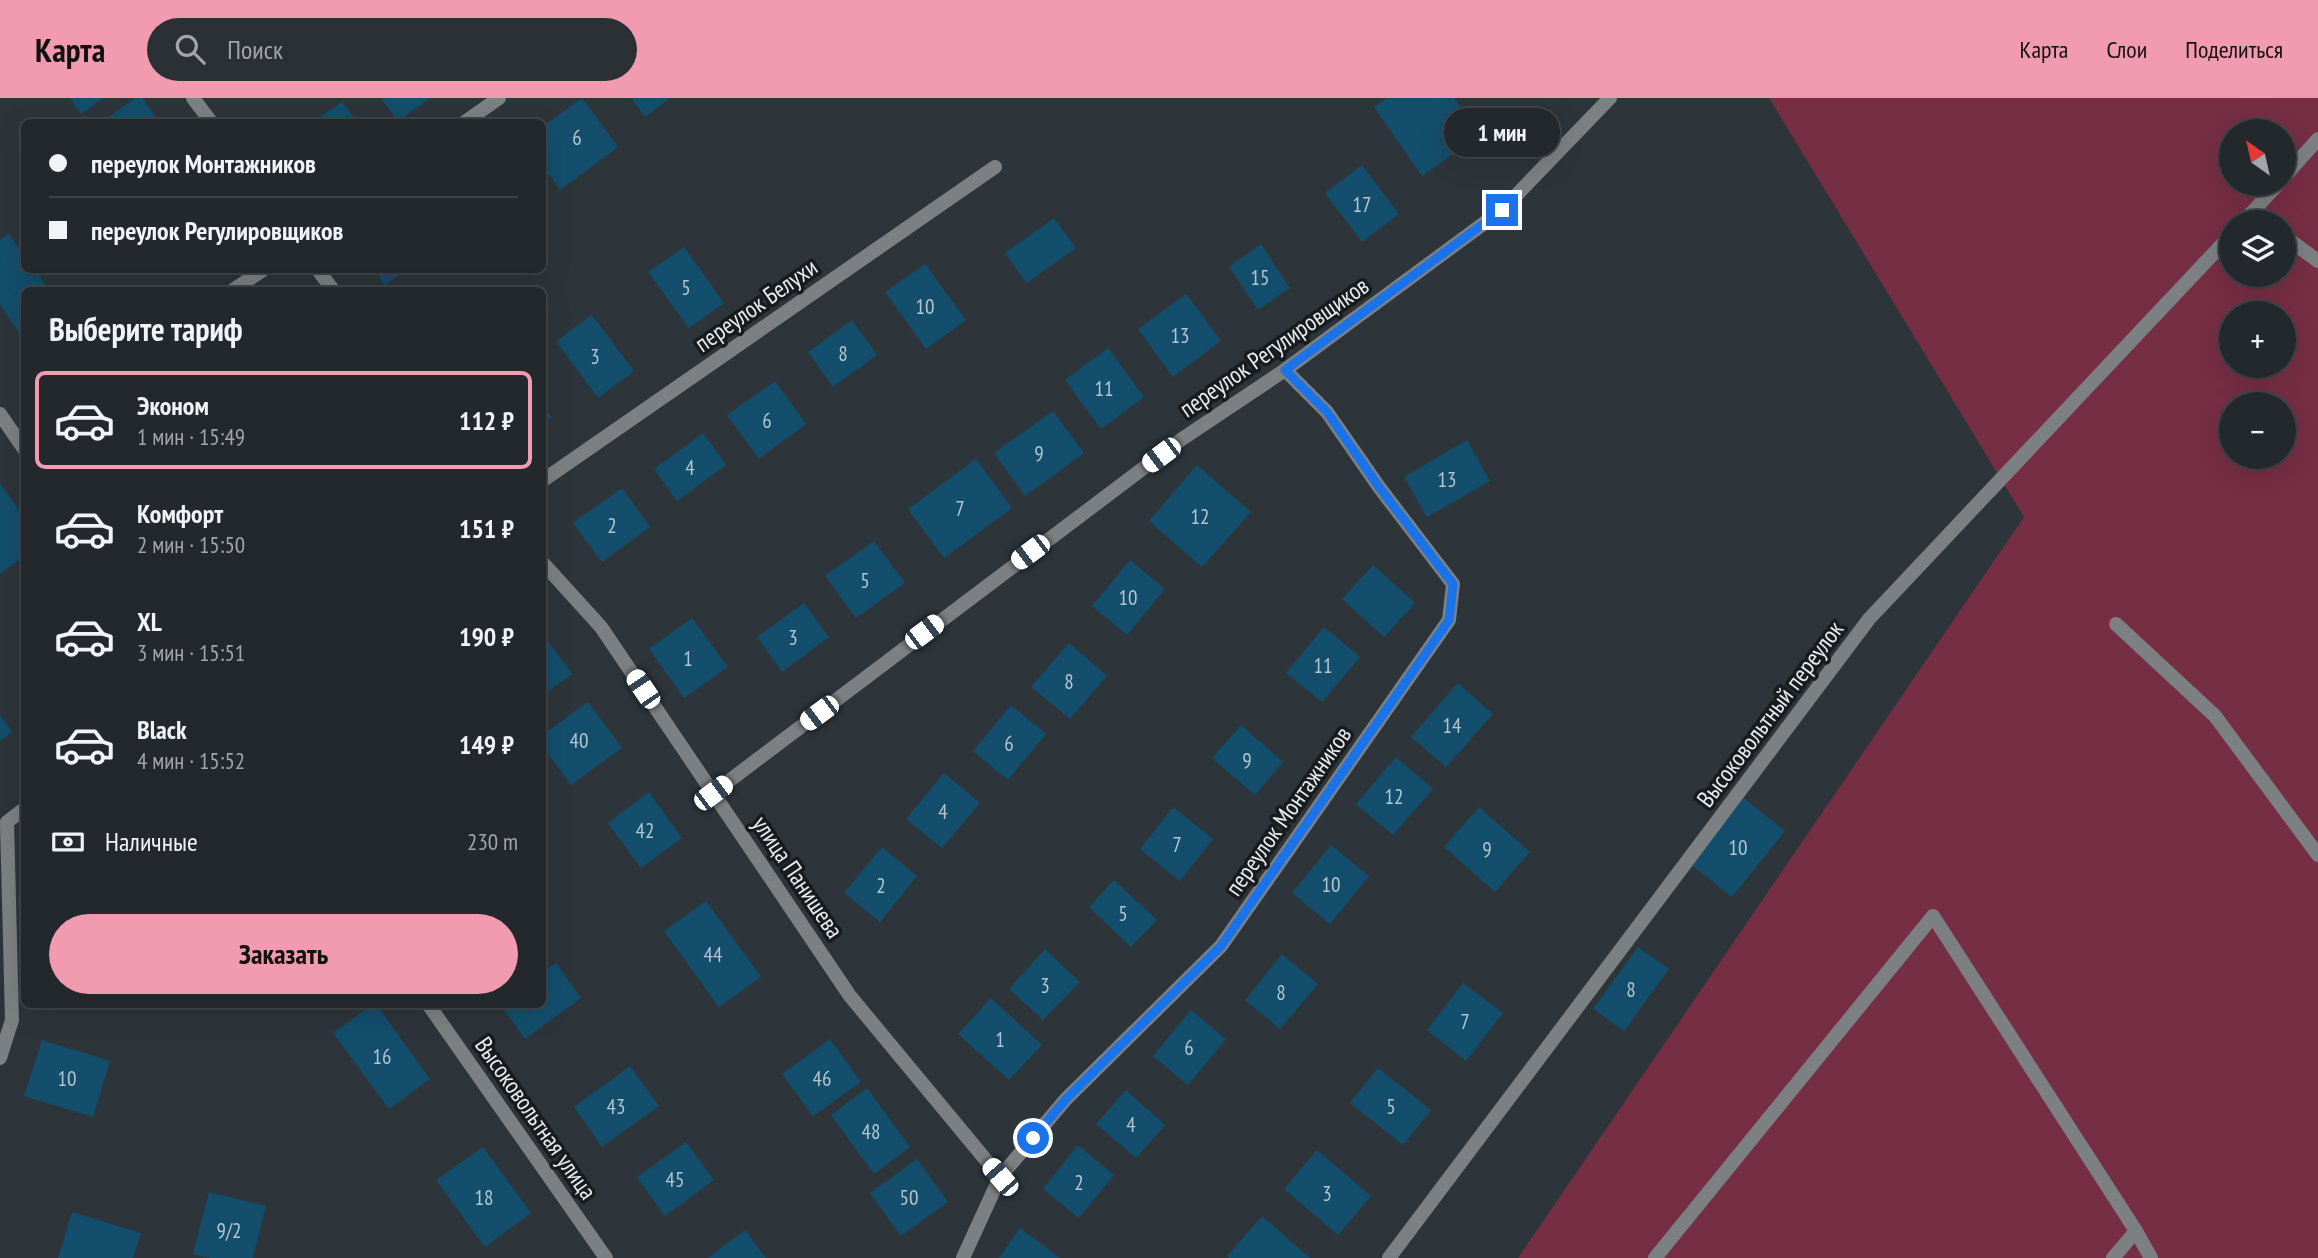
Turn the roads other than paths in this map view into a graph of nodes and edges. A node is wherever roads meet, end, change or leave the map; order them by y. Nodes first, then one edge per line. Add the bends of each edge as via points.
1 (193, 98) edge
2 (499, 98) edge
3 (1610, 98) edge
4 (209, 119) edge
5 (469, 119) edge
6 (2318, 139) edge
7 (2296, 164) edge
8 (995, 167) dead end
9 (2296, 245) edge
10 (2219, 248) edge
11 (2318, 261) edge
12 (258, 273) edge
13 (238, 287) edge
14 (1285, 370) junction
15 (0, 414) edge
16 (21, 440) edge
17 (546, 478) edge
18 (546, 566) edge
19 (2116, 624) dead end
20 (713, 793) junction
21 (21, 811) edge
22 (2318, 855) edge
23 (431, 1008) edge
24 (0, 1058) edge
25 (1000, 1177) junction
26 (2136, 1231) junction
27 (606, 1258) edge
28 (963, 1258) edge
29 (1389, 1258) edge
30 (1655, 1258) edge
31 (2113, 1258) edge
32 (2151, 1258) edge

1 - 4 street
2 - 5 street
3 - 14 street, переулок Регулировщиков via 1502,210
6 - 7 street
8 - 17 street, переулок Белухи
9 - 11 street
10 - 29 street, Высоковольтный переулок via 1869,620
12 - 13 street
14 - 20 street, переулок Регулировщиков via 1182,439
14 - 25 street, переулок Монтажников via 1327,412 1453,584 1449,620 1221,946 1066,1099
15 - 16 street
18 - 20 street, улица Панишева via 601,627
19 - 22 street via 2215,716
20 - 25 street, улица Панишева via 850,996
21 - 24 street via 7,822 12,1020
23 - 27 street, Высоковольтная улица
25 - 28 street, переулок Монтажников
26 - 30 street via 1933,916
26 - 31 street
26 - 32 street

